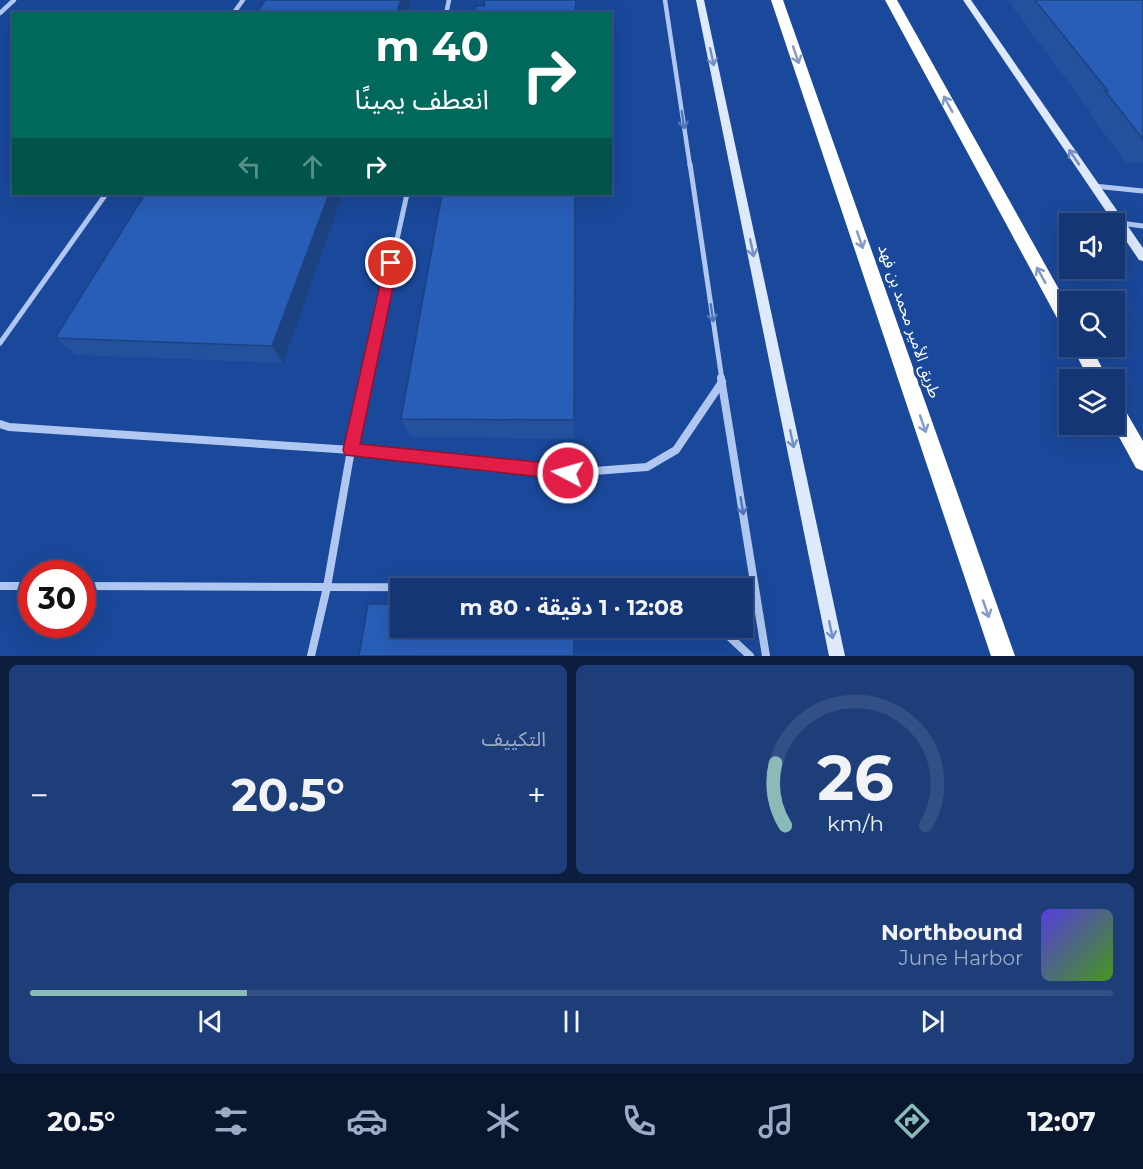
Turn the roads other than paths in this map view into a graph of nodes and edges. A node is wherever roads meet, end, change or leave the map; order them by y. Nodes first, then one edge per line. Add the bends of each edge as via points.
1 (14, 0) edge
2 (665, 0) edge
3 (700, 0) edge
4 (777, 0) edge
5 (891, 0) edge
6 (967, 0) edge
7 (0, 13) edge
8 (1094, 186) junction
9 (1143, 191) edge
10 (105, 195) edge
11 (406, 195) edge
12 (1112, 213) edge
13 (1125, 224) edge
14 (1143, 226) edge
15 (1125, 232) edge
16 (1143, 257) edge
17 (1059, 306) edge
18 (0, 343) edge
19 (722, 382) junction
20 (0, 424) edge
21 (1125, 429) edge
22 (351, 450) junction
23 (1143, 461) edge
24 (0, 586) edge
25 (18, 586) edge
26 (96, 586) edge
27 (327, 587) junction
28 (390, 587) edge
29 (731, 638) edge
30 (311, 656) edge
31 (750, 656) edge
32 (766, 656) edge
33 (837, 656) edge
34 (1003, 656) edge

1 - 7 street
2 -> 19 street
3 -> 33 main road
4 -> 34 highway, طريق الأمير محمد بن فهد
17 -> 5 highway
8 -> 6 main road
8 - 9 street
8 - 12 main road
10 - 18 street
11 - 22 street
13 - 14 street
15 - 16 main road
19 - 22 street via 676,450 647,467 568,473
19 -> 32 street
20 - 22 street
21 - 23 highway
22 - 27 street
24 - 25 street
26 - 27 street
27 - 28 street
27 - 30 street
29 - 31 street

